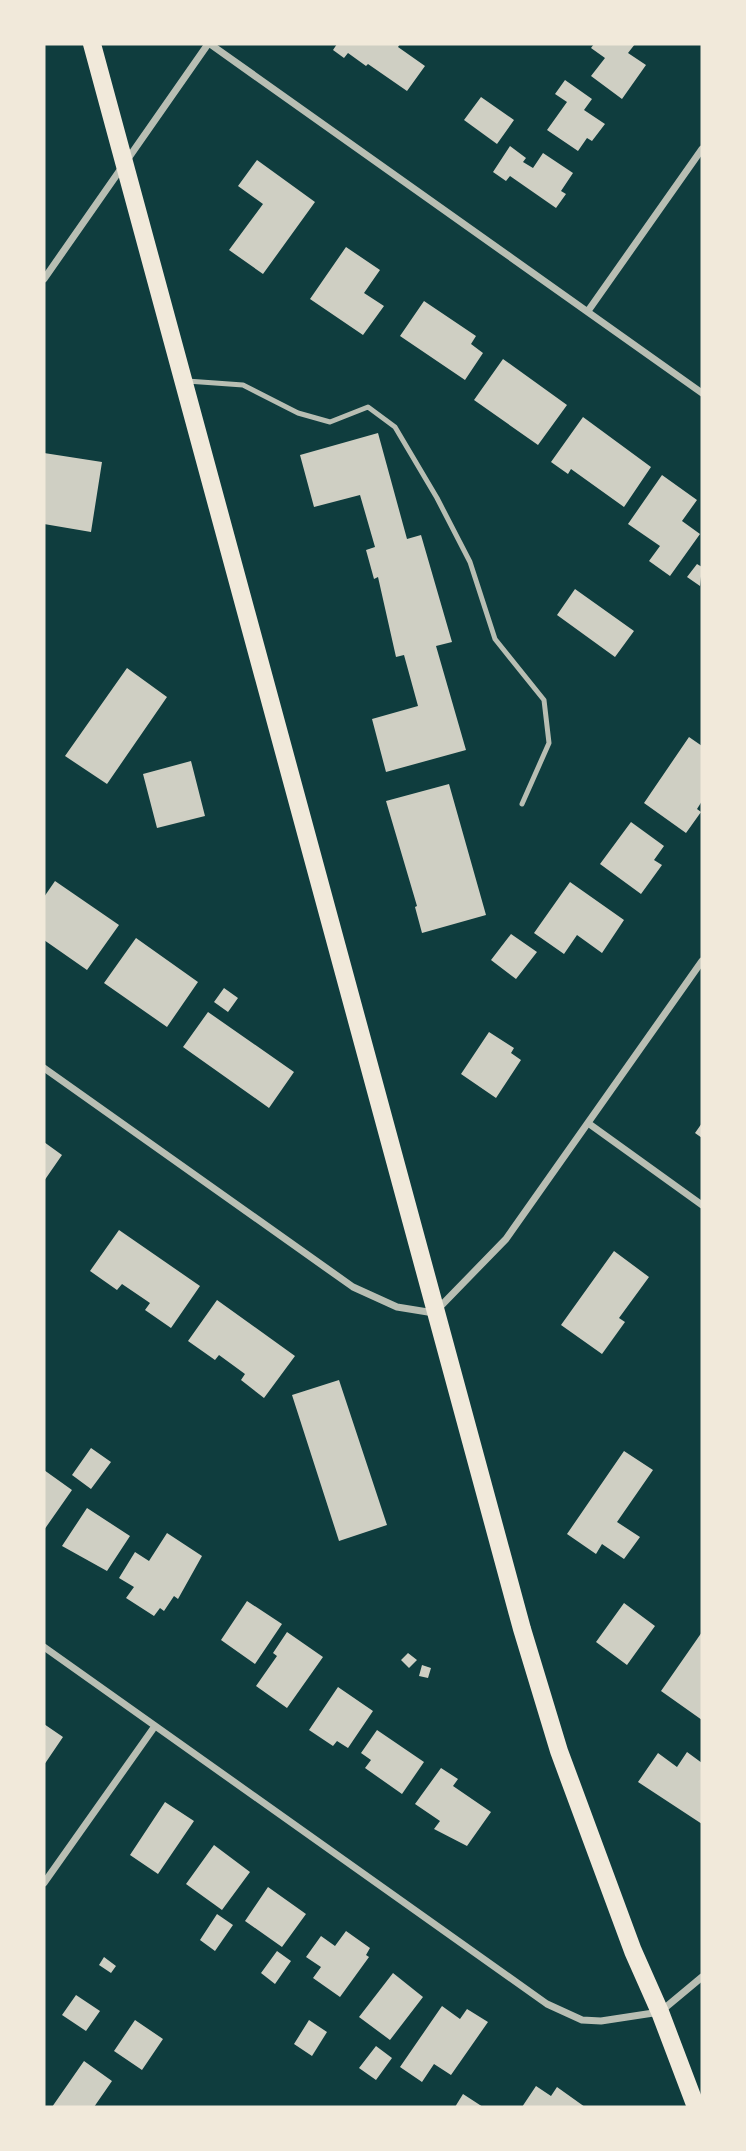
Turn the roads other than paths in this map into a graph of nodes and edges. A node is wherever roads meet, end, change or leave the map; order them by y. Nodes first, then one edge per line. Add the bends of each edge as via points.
1 (92, 44) edge
2 (209, 44) edge
3 (702, 149) edge
4 (125, 166) junction
5 (44, 279) edge
6 (588, 312) junction
7 (184, 381) junction
8 (702, 393) edge
9 (522, 804) dead end
10 (702, 961) edge
11 (44, 1068) edge
12 (587, 1124) junction
13 (702, 1205) edge
14 (434, 1313) junction
15 (44, 1647) edge
16 (155, 1726) junction
17 (44, 1883) edge
18 (702, 1977) edge
19 (660, 2012) junction
20 (696, 2107) edge

1 - 4 main road
2 - 4 street
2 - 6 street
3 - 6 street
4 - 5 street
4 - 7 main road
6 - 8 street
7 - 9 lane via 243,385 298,413 330,422 368,407 395,427 470,562 495,639 544,700 549,743
7 - 14 main road
10 - 12 street
11 - 14 street via 353,1287 397,1307
12 - 13 street
12 - 14 street via 506,1239
14 - 19 main road via 559,1751
15 - 16 street
16 - 17 street
16 - 19 street via 547,2004 582,2020
18 - 19 street
19 - 20 main road

